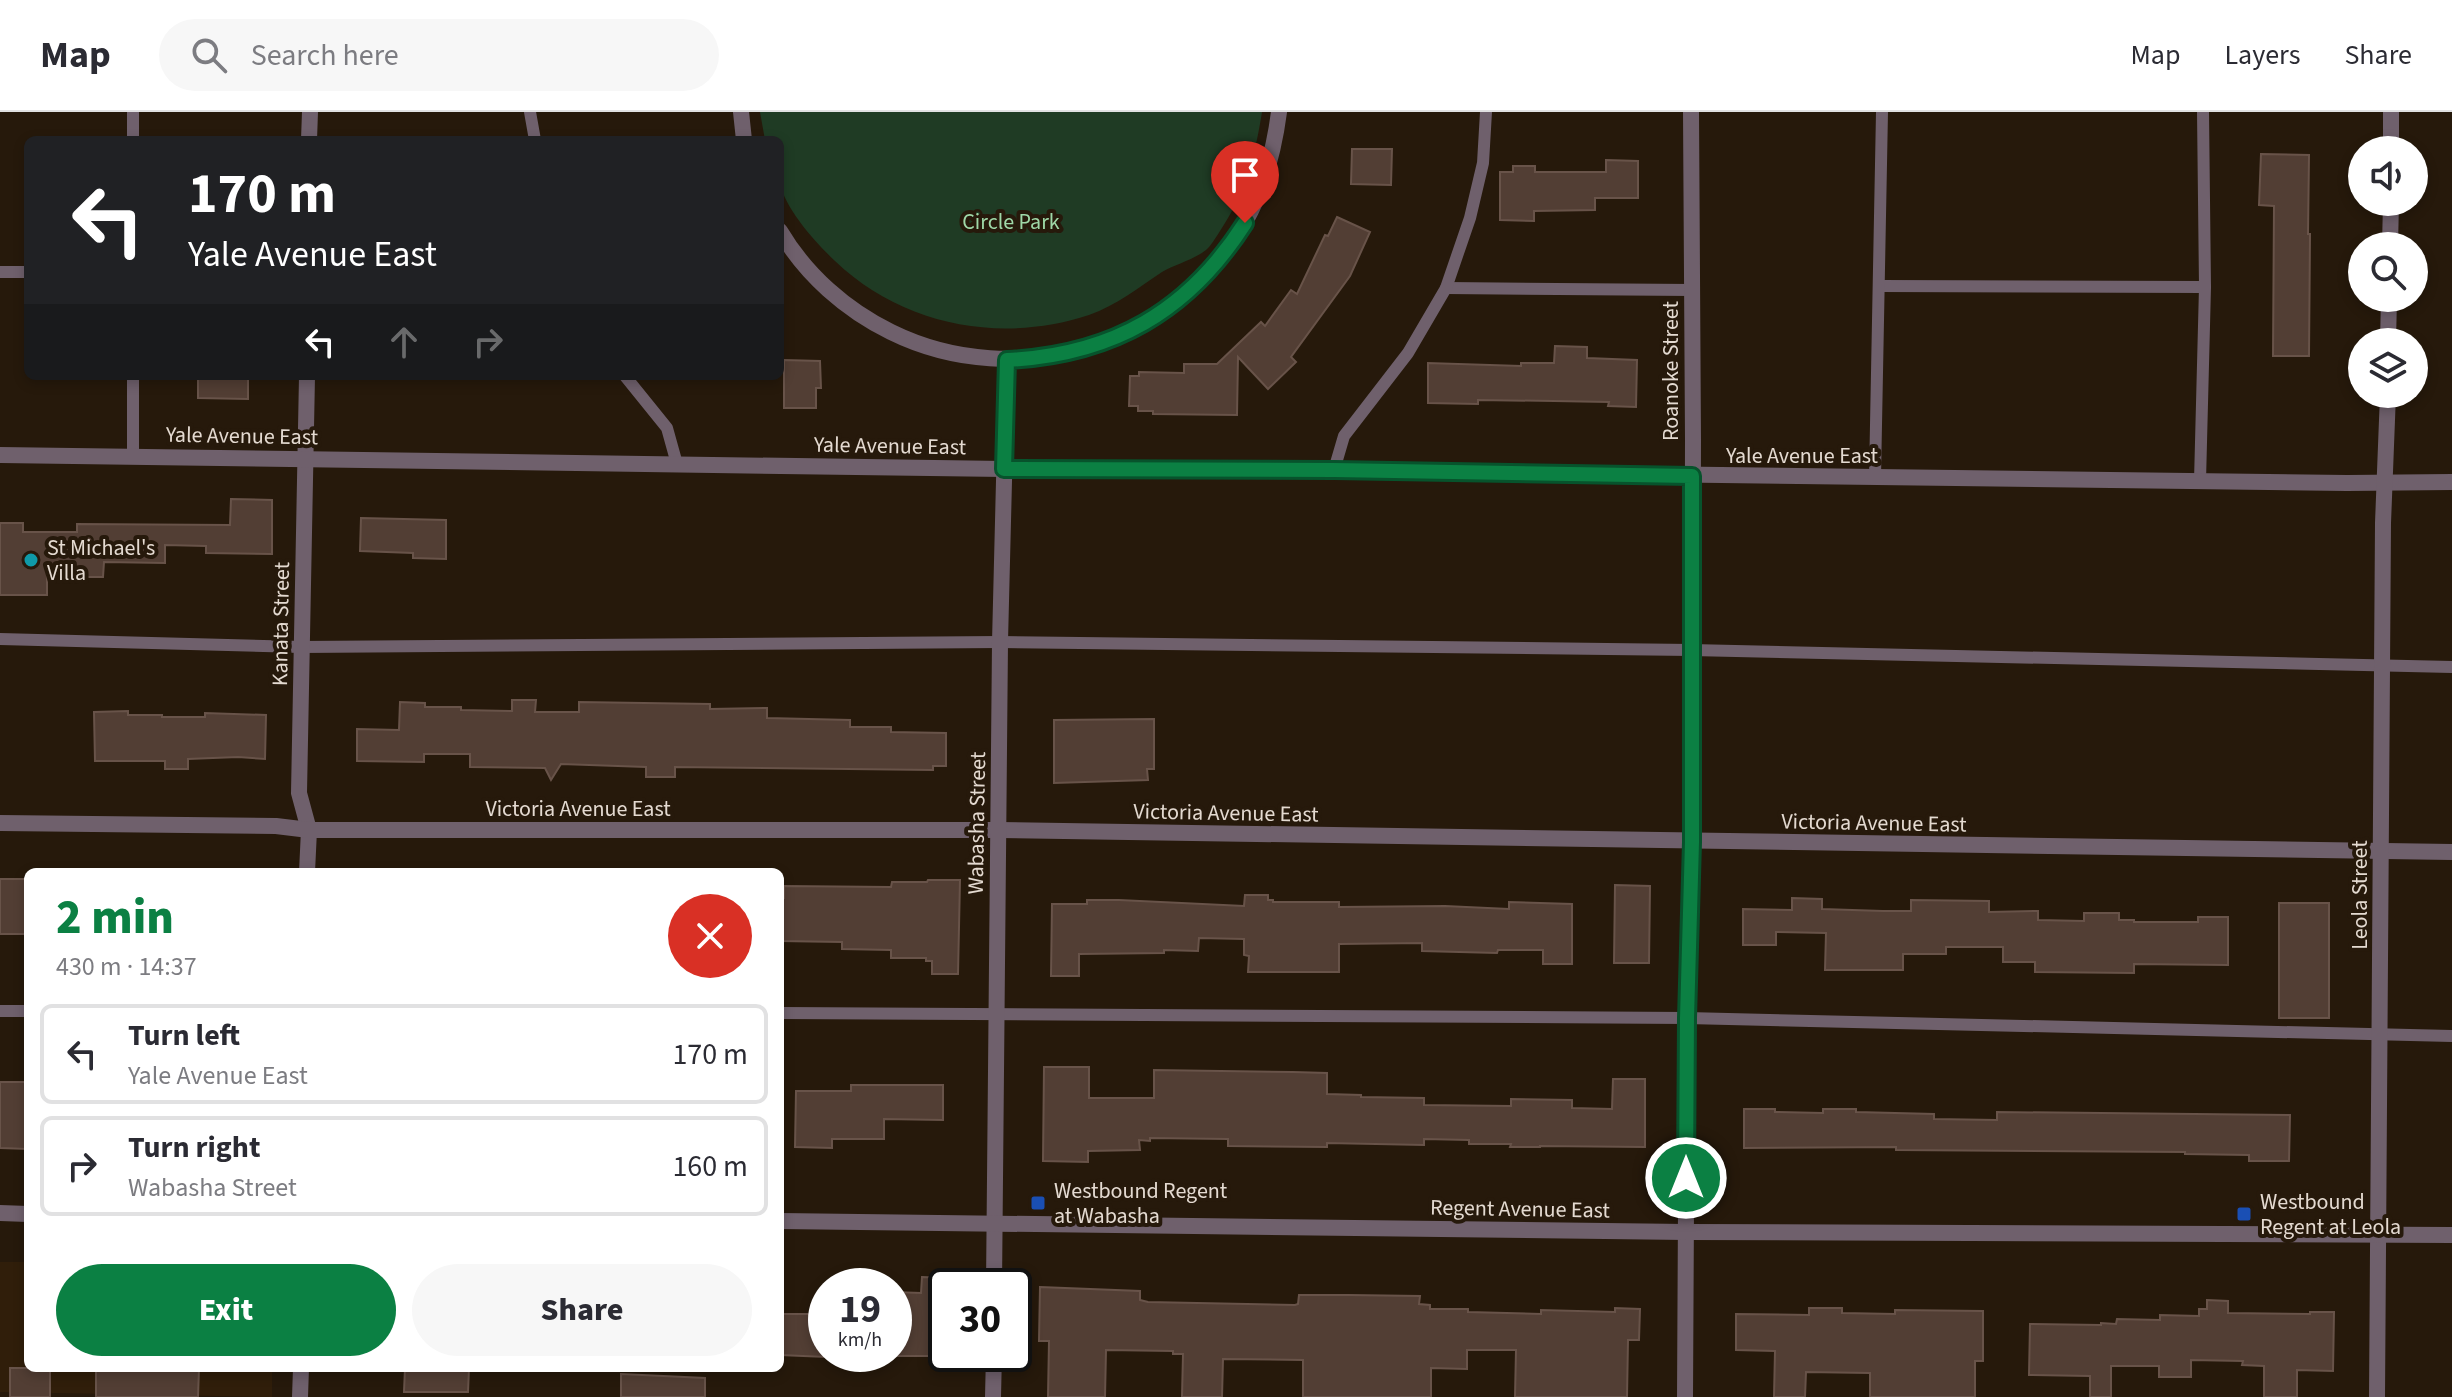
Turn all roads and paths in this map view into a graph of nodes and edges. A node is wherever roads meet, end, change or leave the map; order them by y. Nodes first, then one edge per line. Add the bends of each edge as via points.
1 (133, 112) edge
2 (310, 112) edge
3 (530, 112) edge
4 (741, 112) edge
5 (1279, 112) edge
6 (1486, 112) edge
7 (1691, 112) edge
8 (1882, 112) edge
9 (2203, 112) edge
10 (2391, 112) edge
11 (133, 136) edge
12 (309, 136) edge
13 (534, 136) edge
14 (744, 136) edge
15 (2391, 136) edge
16 (784, 237) edge
17 (0, 272) edge
18 (24, 272) edge
19 (1880, 286) junction
20 (2205, 287) junction
21 (1446, 288) junction
22 (1692, 290) junction
23 (1007, 360) junction
24 (133, 380) edge
25 (307, 380) edge
26 (628, 380) edge
27 (2388, 408) edge
28 (0, 455) edge
29 (133, 456) junction
30 (306, 458) junction
31 (677, 464) junction
32 (1004, 469) junction
33 (1334, 470) junction
34 (1692, 476) junction
35 (1875, 477) junction
36 (2200, 481) junction
37 (2452, 482) edge
38 (2386, 483) junction
39 (0, 639) edge
40 (1000, 642) junction
41 (301, 647) junction
42 (1691, 650) junction
43 (2382, 667) junction
44 (2452, 667) edge
45 (0, 823) edge
46 (309, 830) junction
47 (998, 830) junction
48 (1692, 842) junction
49 (2381, 852) junction
50 (2452, 852) edge
51 (307, 868) edge
52 (0, 1011) edge
53 (24, 1011) edge
54 (997, 1012) junction
55 (784, 1013) edge
56 (1687, 1018) junction
57 (2380, 1036) junction
58 (2452, 1036) edge
59 (0, 1213) edge
60 (24, 1214) edge
61 (784, 1221) edge
62 (995, 1223) junction
63 (1686, 1232) junction
64 (2379, 1234) junction
65 (2452, 1235) edge
66 (994, 1268) edge
67 (301, 1372) edge
68 (994, 1372) edge
69 (300, 1397) edge
70 (993, 1397) edge
71 (1685, 1397) edge
72 (2377, 1397) edge

1 - 11 lane
2 - 12 street
3 - 13 lane
4 - 14 street
5 - 23 street via 1255,202 1232,243 1201,280 1165,311 1123,335 1055,356
6 - 21 lane via 1483,163
7 - 22 street, Roanoke Street
8 - 19 lane
9 - 20 lane
10 - 15 street
16 - 23 street via 817,278 880,326 941,350
17 - 18 lane
19 - 20 lane
19 - 35 lane
20 - 36 lane
21 - 22 lane
21 - 33 lane via 1408,353 1344,436
22 - 34 street, Roanoke Street
23 - 32 street, Wabasha Street
24 - 29 lane
25 - 30 street, Kanata Street
26 - 31 lane via 667,428
27 - 38 street, Leola Street
28 - 29 street, Yale Avenue East
29 - 30 street, Yale Avenue East
30 - 31 street, Yale Avenue East
30 - 41 street, Kanata Street
31 - 32 street, Yale Avenue East
32 - 33 street, Yale Avenue East
32 - 40 street, Wabasha Street
33 - 34 street, Yale Avenue East
34 - 35 street, Yale Avenue East
34 - 42 street, Roanoke Street
35 - 36 street, Yale Avenue East
36 - 38 street, Yale Avenue East
37 - 38 street, Yale Avenue East
38 - 43 street, Leola Street
39 - 41 lane
40 - 41 lane
40 - 42 lane
40 - 47 street, Wabasha Street
41 - 46 street, Kanata Street via 299,793
42 - 43 lane
42 - 48 street, Roanoke Street
43 - 44 lane
43 - 49 street, Leola Street
45 - 46 street, Victoria Avenue East
46 - 47 street, Victoria Avenue East
46 - 51 street, Kanata Street
47 - 48 street, Victoria Avenue East
47 - 54 street, Wabasha Street
48 - 49 street, Victoria Avenue East
48 - 56 street, Roanoke Street
49 - 50 street, Victoria Avenue East
49 - 57 street, Leola Street
52 - 53 lane
54 - 55 lane
54 - 56 lane
54 - 62 street, Wabasha Street
56 - 57 lane
56 - 63 street, Roanoke Street
57 - 58 lane
57 - 64 street, Leola Street
59 - 60 street
61 - 62 street, Regent Avenue East
62 - 63 street, Regent Avenue East
62 - 66 street, Wabasha Street
63 - 64 street, Regent Avenue East
63 - 71 street, Roanoke Street
64 - 65 street, Regent Avenue East
64 - 72 street, Leola Street
67 - 69 street
68 - 70 street

